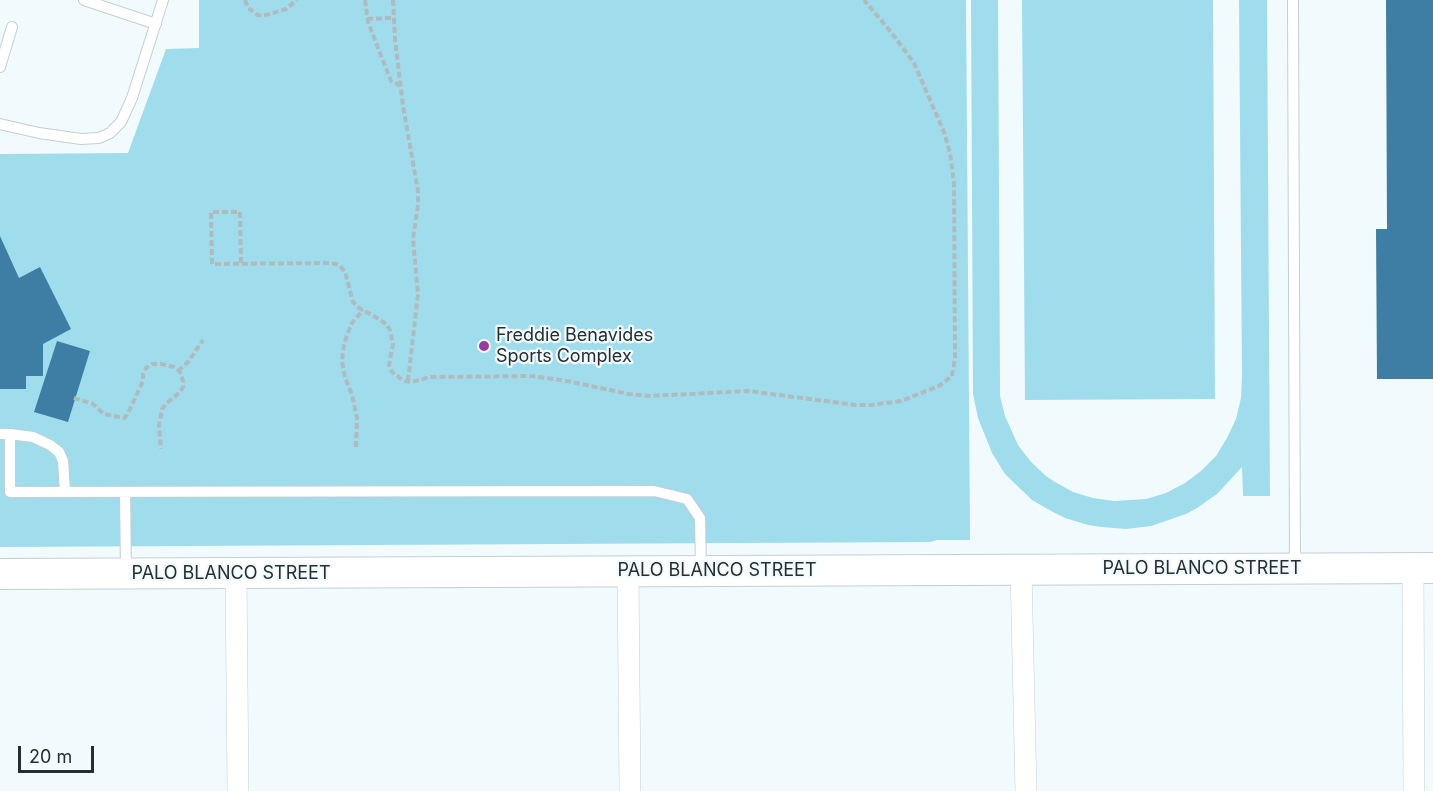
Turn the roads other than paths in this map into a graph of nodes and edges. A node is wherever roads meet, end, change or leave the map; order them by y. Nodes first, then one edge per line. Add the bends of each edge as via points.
1 (84, 0) edge
2 (163, 0) edge
3 (1293, 0) edge
4 (156, 24) junction
5 (12, 27) dead end
6 (0, 67) edge
7 (0, 124) edge
8 (5, 434) edge
9 (65, 492) junction
10 (125, 492) junction
11 (1295, 568) junction
12 (1423, 568) edge
13 (1021, 570) junction
14 (628, 572) junction
15 (701, 572) junction
16 (0, 574) edge
17 (126, 574) junction
18 (236, 574) junction
19 (238, 791) edge
20 (630, 791) edge
21 (1026, 791) edge
22 (1414, 791) edge

1 - 4 lane
2 - 4 lane
3 - 11 lane
4 - 7 lane via 132,98 121,122 110,133 99,138 81,138
5 - 6 lane
8 - 9 lane via 33,437 59,452
8 - 9 lane via 10,492
9 - 10 lane
10 - 15 lane via 654,491 687,499 700,519
10 - 17 lane
11 - 12 street, PALO BLANCO STREET
11 - 13 street, PALO BLANCO STREET
12 - 22 street
13 - 15 street, PALO BLANCO STREET
13 - 21 street
14 - 15 street, PALO BLANCO STREET
14 - 18 street, PALO BLANCO STREET
14 - 20 street
16 - 17 street, PALO BLANCO STREET
17 - 18 street, PALO BLANCO STREET
18 - 19 street

